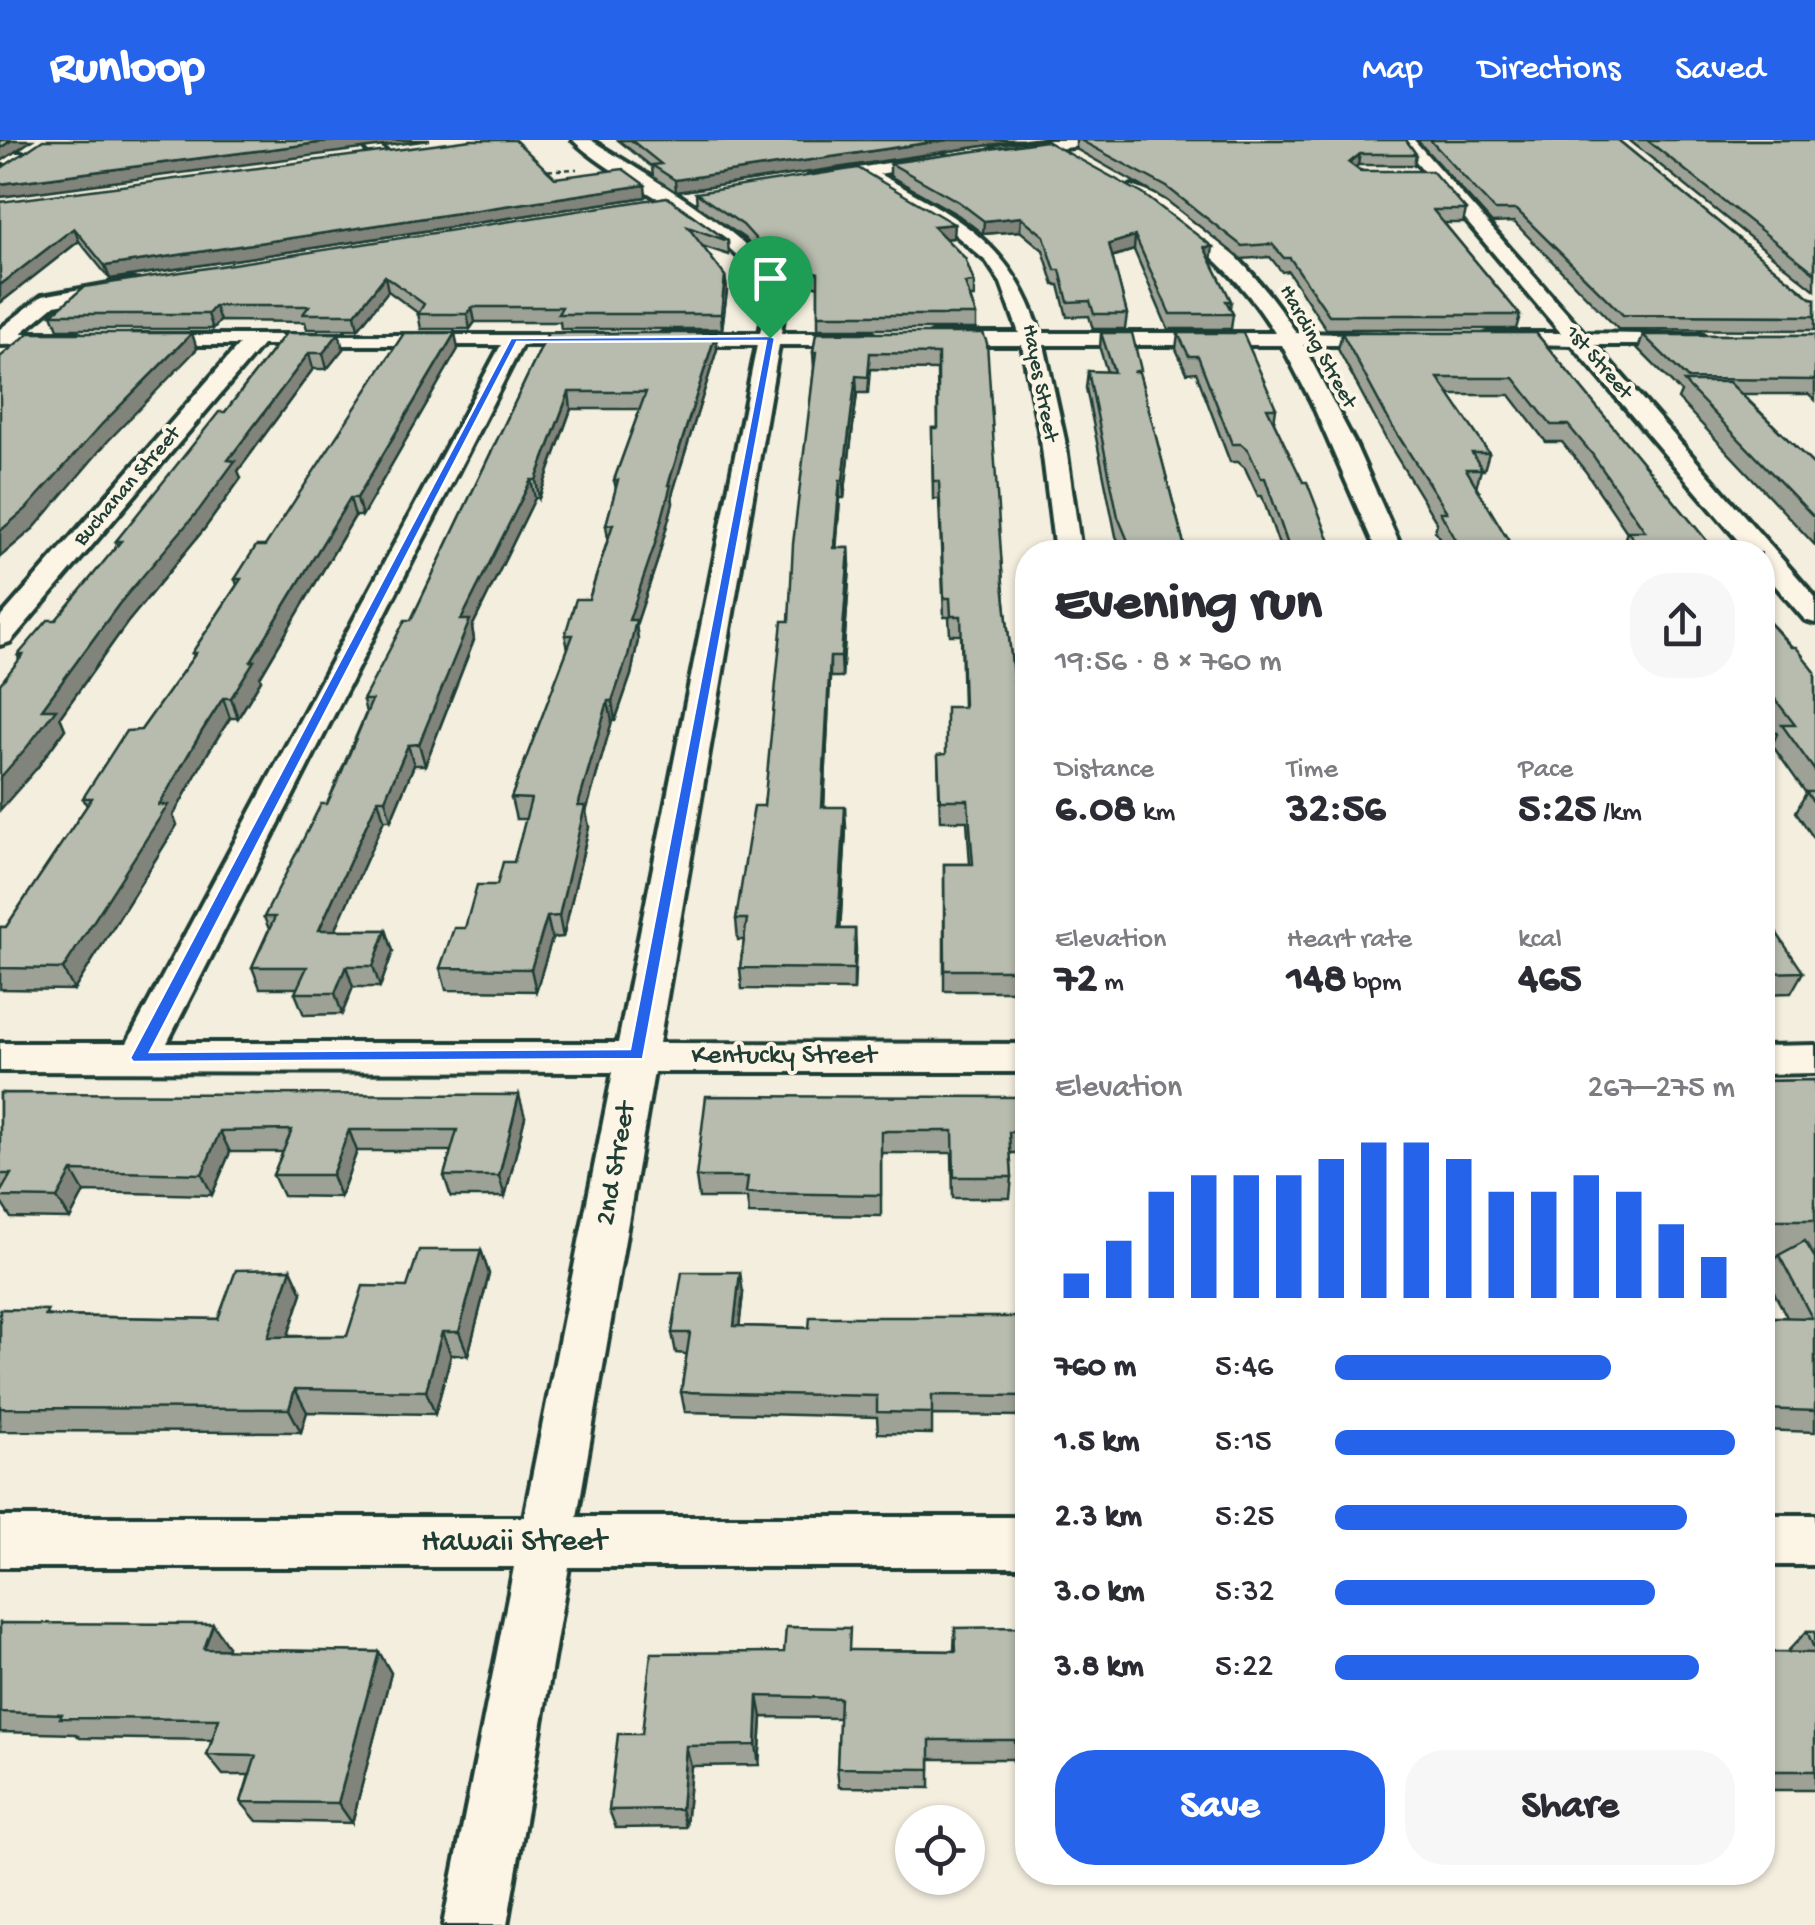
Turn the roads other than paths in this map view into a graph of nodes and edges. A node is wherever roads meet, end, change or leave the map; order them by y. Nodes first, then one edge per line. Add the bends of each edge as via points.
1 (364, 140) edge
2 (1088, 140) edge
3 (1406, 140) edge
4 (1048, 145) junction
5 (404, 152) edge
6 (585, 154) edge
7 (380, 155) junction
8 (0, 158) edge
9 (352, 158) edge
10 (1089, 166) edge
11 (862, 172) junction
12 (0, 174) edge
13 (788, 184) edge
14 (1120, 184) edge
15 (147, 283) edge
16 (770, 338) junction
17 (0, 339) edge
18 (256, 339) junction
19 (609, 339) edge
20 (647, 339) edge
21 (1577, 339) junction
22 (514, 340) junction
23 (1033, 340) junction
24 (1288, 340) junction
25 (1424, 340) edge
26 (1463, 340) edge
27 (1717, 340) edge
28 (1066, 540) edge
29 (1385, 540) edge
30 (1751, 540) edge
31 (1775, 568) edge
32 (1815, 614) edge
33 (0, 636) edge
34 (637, 1055) junction
35 (0, 1057) edge
36 (138, 1058) junction
37 (1015, 1058) edge
38 (1775, 1060) edge
39 (1815, 1060) edge
40 (1775, 1540) edge
41 (1815, 1540) edge
42 (0, 1542) edge
43 (548, 1542) junction
44 (1015, 1542) edge
45 (475, 1925) edge

1 - 7 street
2 - 4 street
3 - 21 street, 1st Street via 1425,174
4 - 10 street
4 - 11 street
5 - 7 street
6 - 16 street, 2nd Street via 738,246 770,286
7 - 9 street
8 - 12 street via 28,154
11 - 13 street
11 - 23 street, Hayes Street via 944,218 993,257 1020,296
14 - 24 street, Harding Street via 1235,264
15 - 17 street via 48,300
16 - 20 street
16 - 23 street
16 - 34 street, 2nd Street
17 - 18 street
18 - 22 street
18 - 33 street, Buchanan Street
19 - 22 street
21 - 26 street
21 - 27 street
21 - 30 street, 1st Street
22 - 36 street
23 - 24 street
23 - 28 street, Hayes Street
24 - 25 street
24 - 29 street, Harding Street
31 - 32 street, 1st Street
34 - 36 street, Kentucky Street
34 - 37 street, Kentucky Street
34 - 43 street, 2nd Street
35 - 36 street, Kentucky Street
38 - 39 street
40 - 41 street
42 - 43 street, Hawaii Street
43 - 44 street, Hawaii Street
43 - 45 street, 2nd Street

